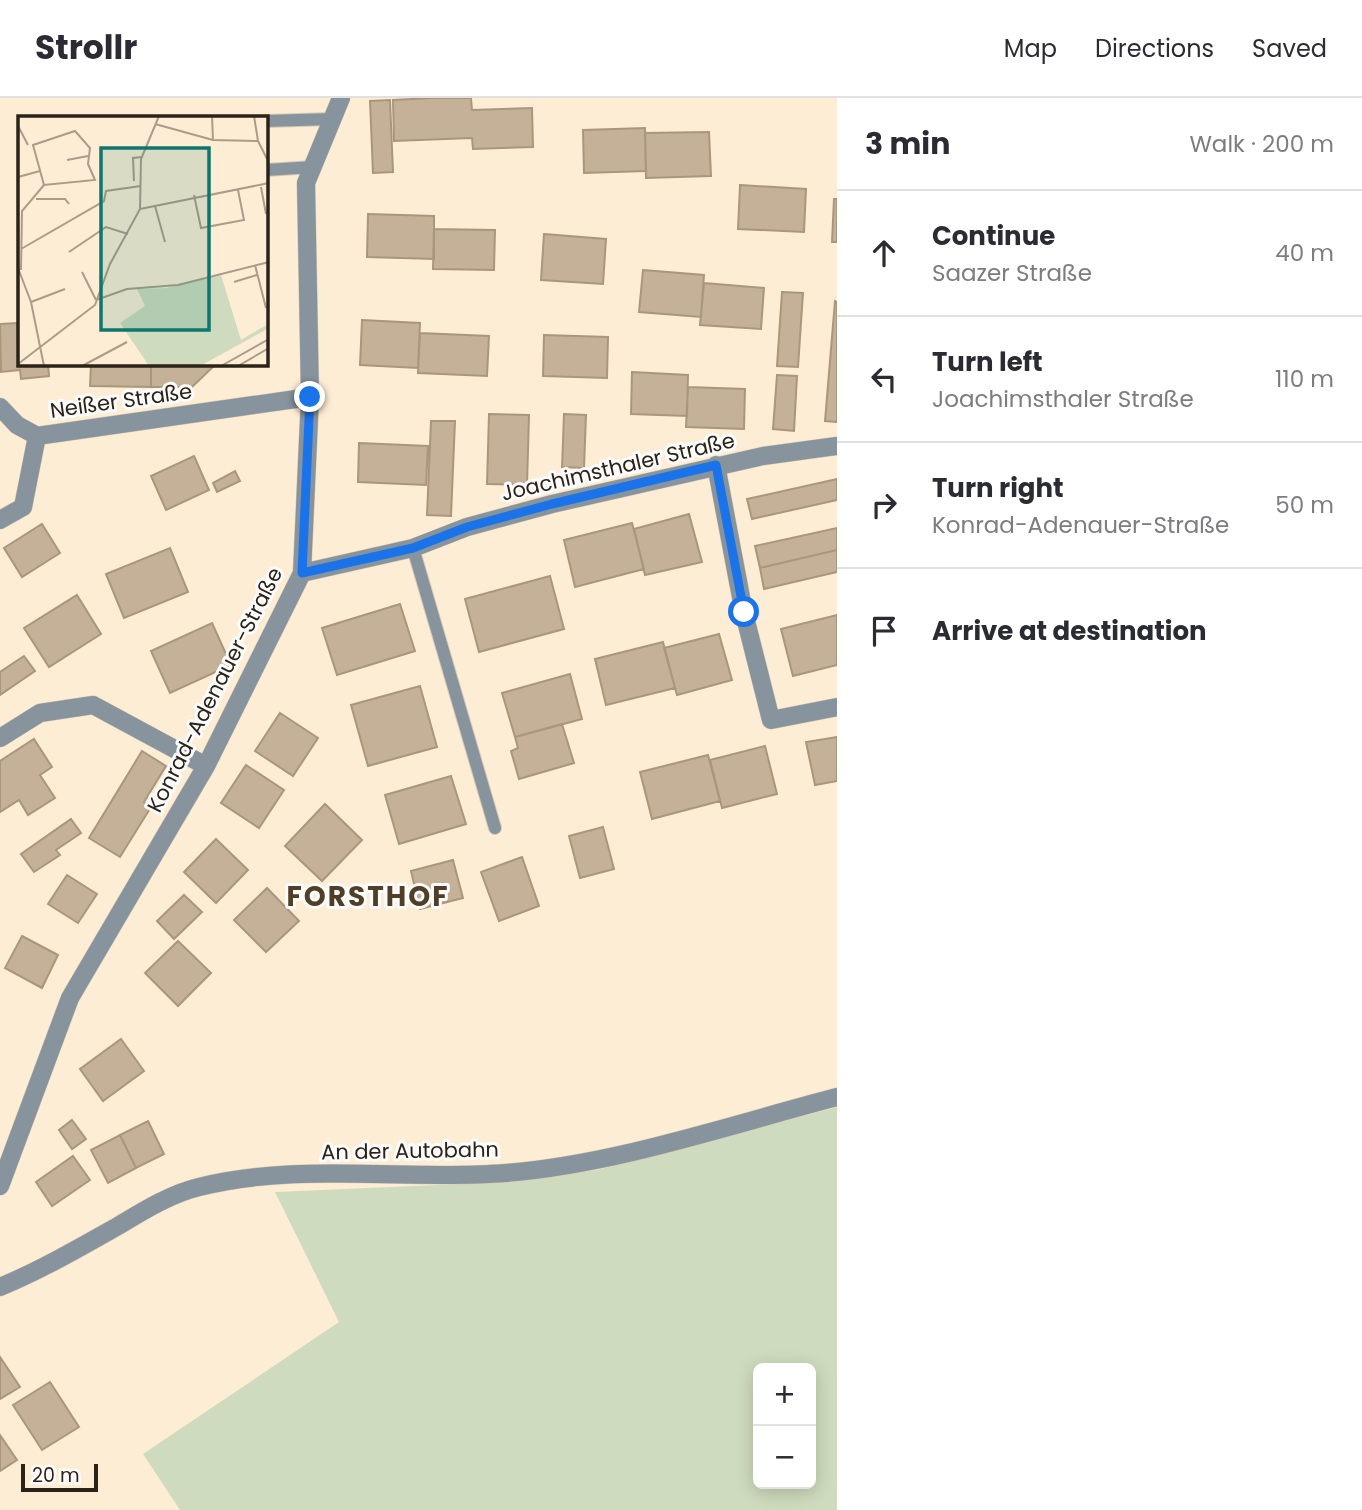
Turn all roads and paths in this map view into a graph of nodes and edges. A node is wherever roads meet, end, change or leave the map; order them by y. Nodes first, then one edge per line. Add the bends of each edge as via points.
1 (341, 98) edge
2 (332, 120) junction
3 (268, 121) edge
4 (313, 167) junction
5 (268, 170) edge
6 (310, 397) junction
7 (0, 407) edge
8 (37, 436) junction
9 (837, 446) edge
10 (716, 465) junction
11 (0, 520) edge
12 (413, 548) junction
13 (302, 573) junction
14 (837, 708) edge
15 (0, 738) edge
16 (205, 766) junction
17 (495, 828) dead end
18 (837, 1097) edge
19 (0, 1186) edge
20 (0, 1287) edge

1 - 2 street, Konrad-Adenauer-Straße
2 - 3 lane
2 - 4 street, Konrad-Adenauer-Straße
4 - 5 lane
4 - 6 street, Konrad-Adenauer-Straße via 306,183
6 - 8 street, Neißer Straße
6 - 13 street, Konrad-Adenauer-Straße
7 - 8 street via 17,425
8 - 11 street, Neißer Straße via 23,507
9 - 10 street, Joachimsthaler Straße
10 - 12 street, Joachimsthaler Straße via 540,507
10 - 14 street via 744,612 771,720
12 - 13 street, Joachimsthaler Straße
12 - 17 lane
13 - 16 street, Konrad-Adenauer-Straße
15 - 16 street via 40,713 93,705
16 - 19 street, Konrad-Adenauer-Straße via 70,998
18 - 20 street, An der Autobahn via 595,1160 507,1173 300,1175 196,1187 158,1202 37,1272

